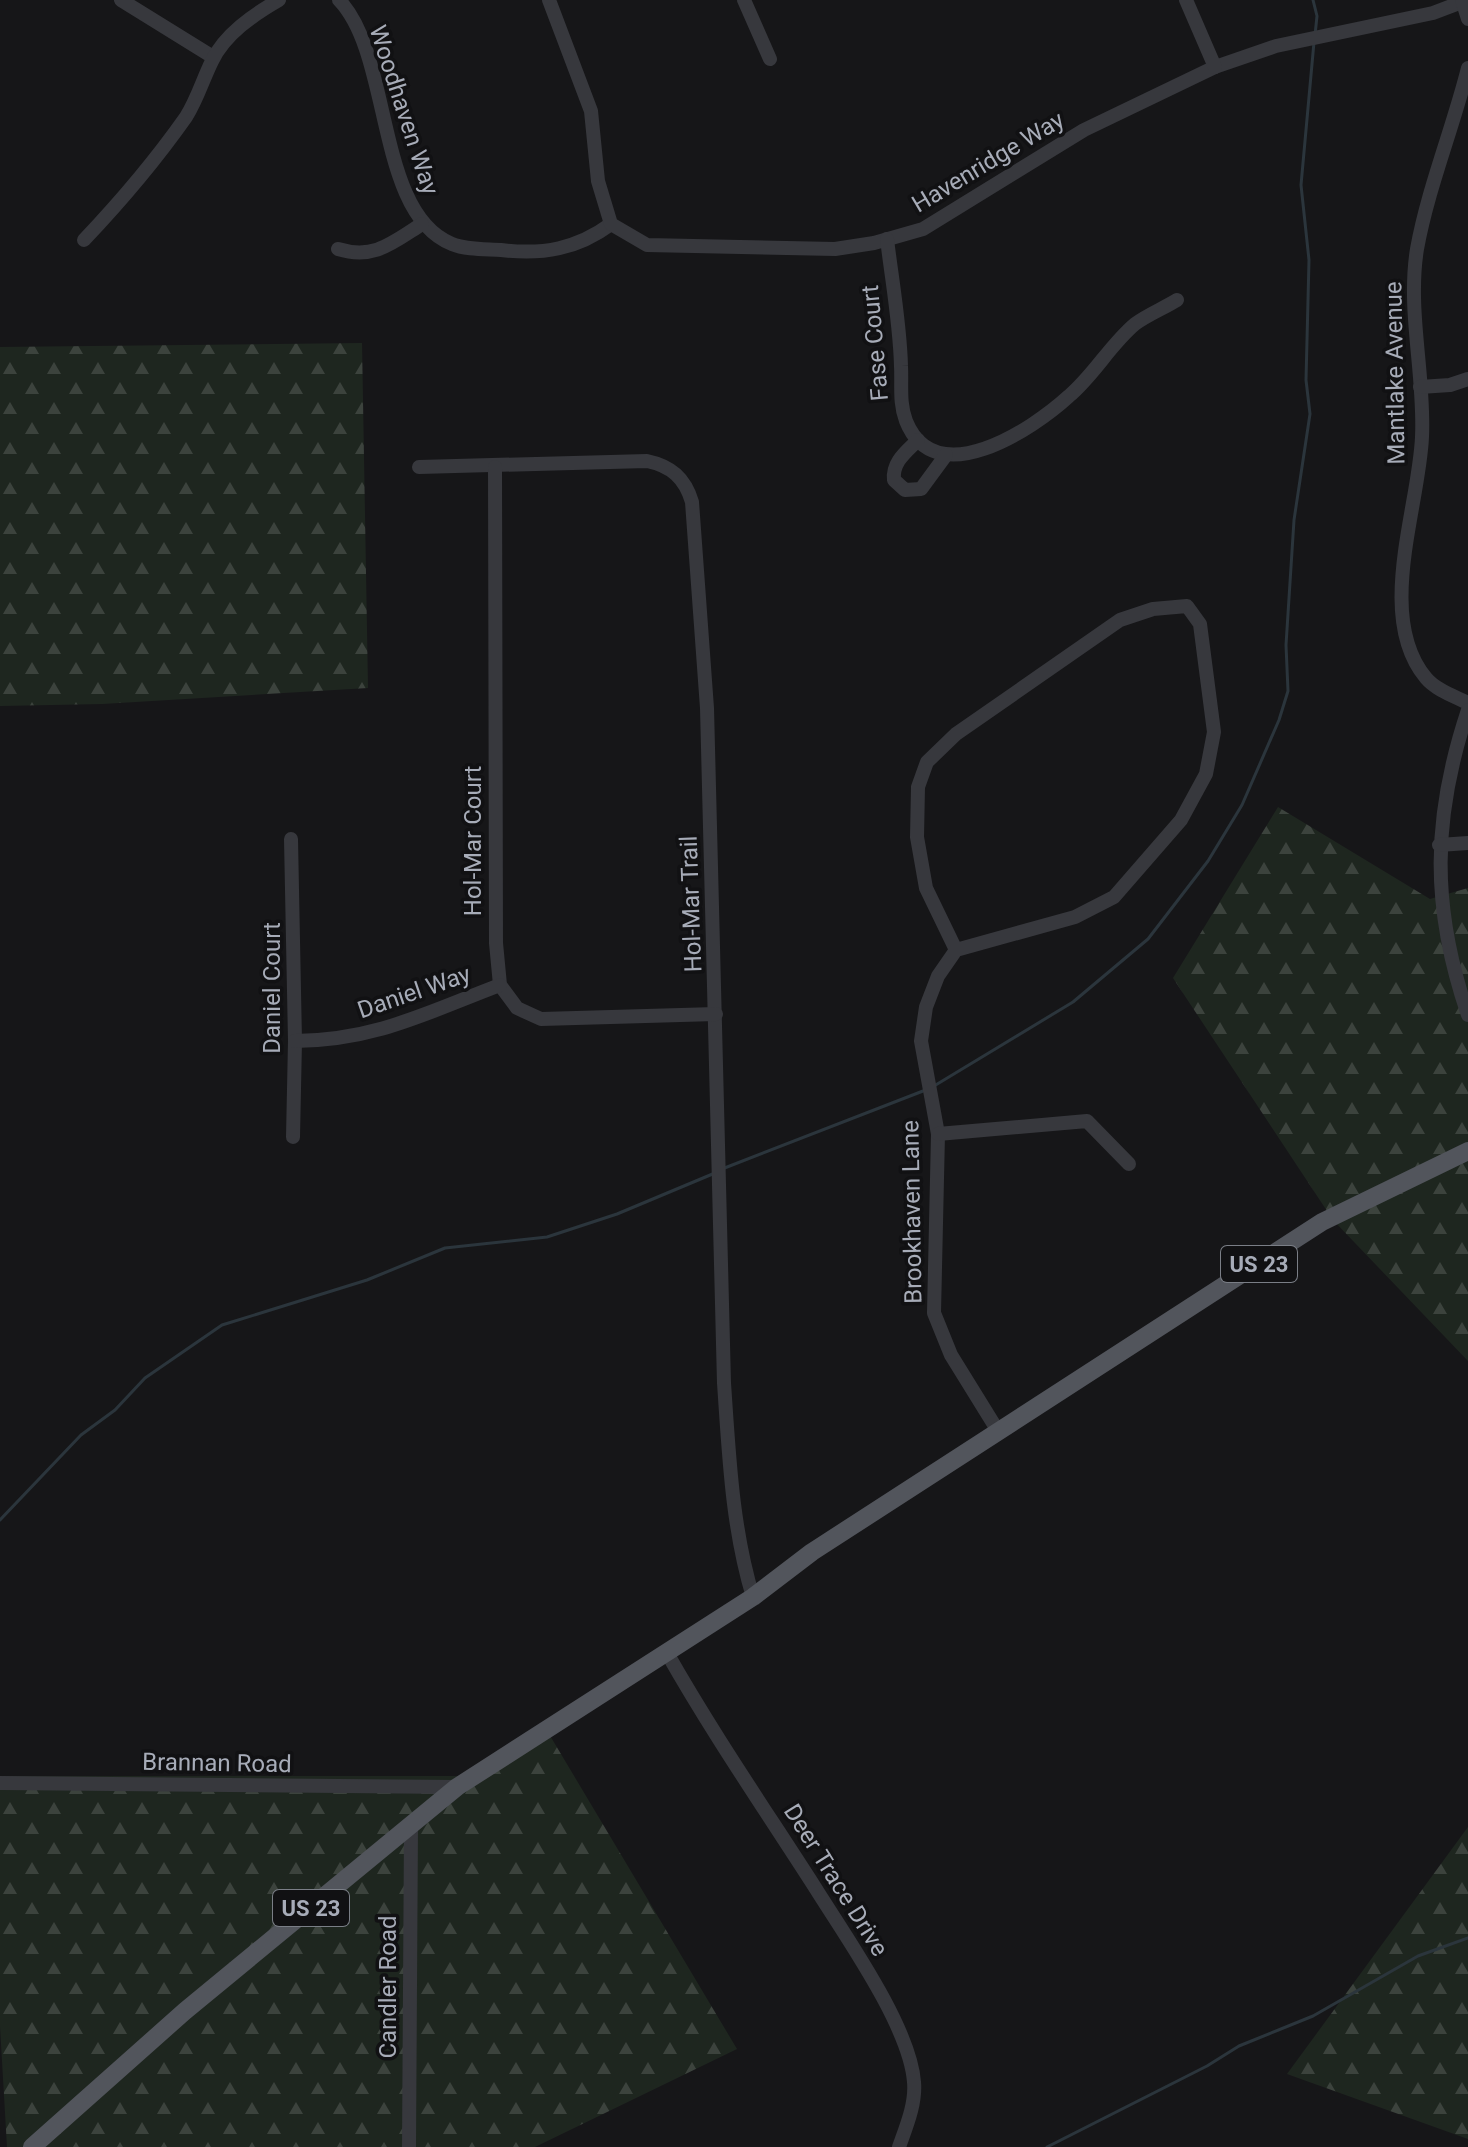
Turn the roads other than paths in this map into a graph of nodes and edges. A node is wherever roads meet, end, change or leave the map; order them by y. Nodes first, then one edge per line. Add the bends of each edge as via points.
1 (121, 0) edge
2 (279, 0) edge
3 (549, 0) edge
4 (744, 0) edge
5 (1186, 0) edge
6 (342, 1) edge
7 (1462, 1) edge
8 (1468, 19) edge
9 (213, 57) junction
10 (770, 59) dead end
11 (1215, 67) junction
12 (1467, 72) edge
13 (422, 224) junction
14 (611, 224) junction
15 (887, 239) junction
16 (84, 240) dead end
17 (338, 249) dead end
18 (1177, 300) dead end
19 (1468, 379) edge
20 (1420, 387) junction
21 (918, 440) junction
22 (946, 455) junction
23 (419, 467) dead end
24 (495, 467) junction
25 (1468, 703) edge
26 (1468, 710) edge
27 (291, 839) dead end
28 (1468, 843) edge
29 (1439, 845) junction
30 (956, 950) junction
31 (500, 985) junction
32 (716, 1014) junction
33 (1468, 1015) edge
34 (295, 1041) junction
35 (938, 1134) junction
36 (293, 1137) dead end
37 (1468, 1151) edge
38 (1129, 1164) dead end
39 (998, 1431) junction
40 (753, 1597) junction
41 (667, 1653) junction
42 (0, 1783) edge
43 (457, 1787) junction
44 (411, 1827) junction
45 (32, 2147) edge
46 (409, 2147) edge
47 (899, 2147) edge

1 - 9 street
2 - 9 street via 235,30
3 - 14 street via 591,111 598,181
4 - 10 street
5 - 11 street
6 - 13 street, Woodhaven Way via 365,51 406,197
7 - 8 street
7 - 11 street, Havenridge Way via 1433,13 1276,46
9 - 16 street via 172,137
11 - 15 street, Havenridge Way via 1084,130 923,229
12 - 20 street, Mantlake Avenue via 1417,248
13 - 14 street, Woodhaven Way via 453,245 515,252 556,251 589,240
13 - 17 street via 385,247 359,255
14 - 15 street, Havenridge Way via 647,245 674,247 835,249
15 - 21 street, Fase Court via 901,403
18 - 22 street via 1135,324 1067,398 995,445
19 - 20 street
20 - 25 street, Mantlake Avenue via 1422,435 1401,585 1404,628 1427,680
21 - 22 street
21 - 22 street via 893,472 905,490 921,489
23 - 24 street, Hol-Mar Trail
24 - 31 street, Hol-Mar Court
24 - 32 street, Hol-Mar Trail via 647,461 663,464 688,486 702,608
26 - 29 street via 1452,759
27 - 34 street, Daniel Court
28 - 29 street
29 - 33 street via 1445,931
30 - 30 street via 926,888 917,837 918,787 927,762 956,734 1120,620 1153,609 1187,606 1200,624 1214,732 1206,774 1181,820 1114,897 1075,917
30 - 35 street, Brookhaven Lane via 926,1007 921,1041
31 - 32 street via 517,1008 554,1021
31 - 34 street, Daniel Way via 386,1030 339,1040
32 - 40 street, Hol-Mar Trail via 718,1228 730,1470 741,1558
34 - 36 street, Daniel Court
35 - 38 street via 1087,1121
35 - 39 street, Brookhaven Lane via 934,1313 951,1355
37 - 39 main road, US 23 via 1322,1222
39 - 40 main road, US 23 via 812,1552
40 - 41 main road, US 23
41 - 43 main road, US 23
41 - 47 street, Deer Trace Drive via 855,1948 906,2048 914,2083 910,2118
42 - 43 street, Brannan Road
43 - 44 main road, US 23
44 - 45 main road, US 23 via 185,2011
44 - 46 street, Candler Road

